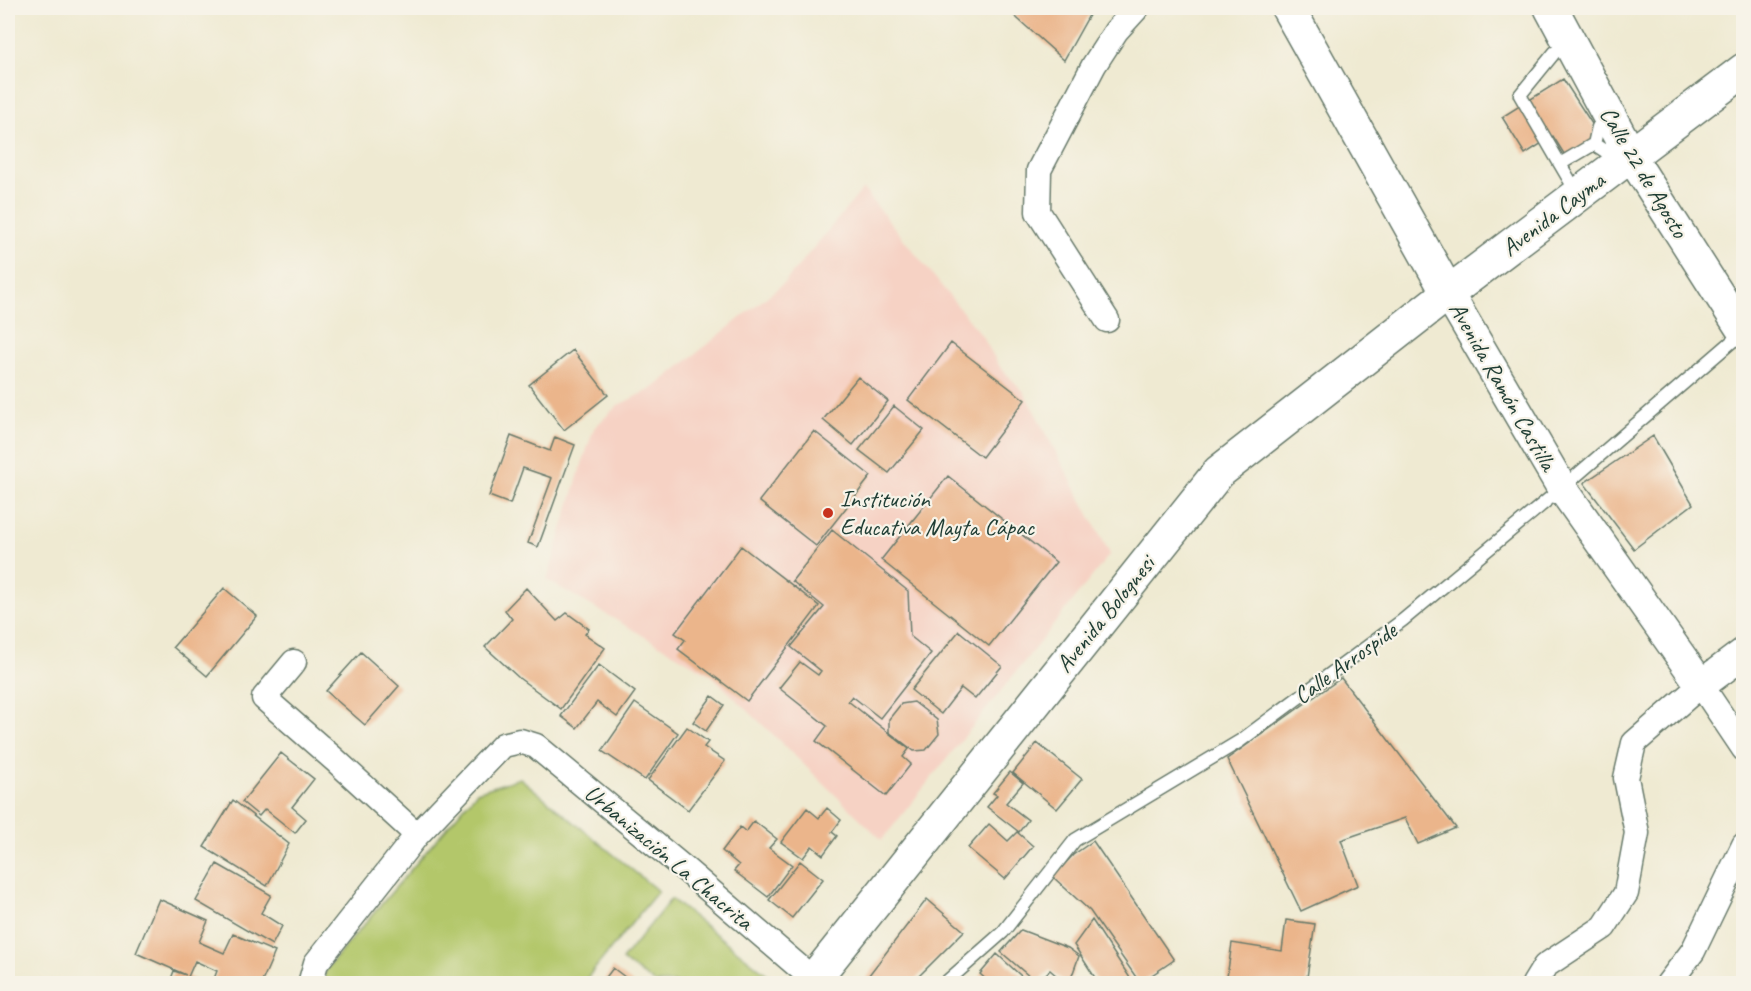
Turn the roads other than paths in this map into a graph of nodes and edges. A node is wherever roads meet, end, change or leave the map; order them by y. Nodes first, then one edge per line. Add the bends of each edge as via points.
1 (1137, 8) edge
2 (1288, 8) edge
3 (1558, 38) edge
4 (1743, 70) edge
5 (1600, 129) junction
6 (1626, 159) junction
7 (1560, 164) junction
8 (1578, 195) junction
9 (1448, 293) junction
10 (1107, 320) dead end
11 (1743, 332) edge
12 (1562, 488) junction
13 (1743, 653) edge
14 (294, 662) dead end
15 (1701, 685) junction
16 (1743, 749) edge
17 (417, 835) junction
18 (1743, 845) edge
19 (811, 981) edge
20 (310, 984) edge
21 (944, 984) edge
22 (1534, 984) edge
23 (1668, 984) edge

1 - 10 street via 1094,65 1039,170 1038,212
2 - 9 main road, Avenida Ramón Castilla
3 - 5 main road, Calle 22 de Agosto
3 - 7 lane via 1520,95
4 - 6 main road, Avenida Cayma
5 - 6 main road, Calle 22 de Agosto
5 - 7 lane
6 - 8 main road, Avenida Cayma
6 - 11 street, Calle 22 de Agosto
7 - 8 lane
8 - 9 main road, Avenida Cayma
9 - 12 street, Avenida Ramón Castilla
9 - 19 main road, Avenida Bolognesi via 1219,472
11 - 12 lane, Calle Arrospide
12 - 15 street, Avenida Ramón Castilla
12 - 21 lane, Calle Arrospide via 1403,620 1240,741 1075,840 1003,933
13 - 15 street
14 - 17 street via 264,698
15 - 16 street, Avenida Ramón Castilla
15 - 22 street via 1634,743 1626,778 1637,833 1626,893 1604,927 1545,966
17 - 19 street, Urbanización La Chacrita via 503,745 520,741 536,746 686,870
17 - 20 street via 316,963
18 - 23 street via 1692,951

